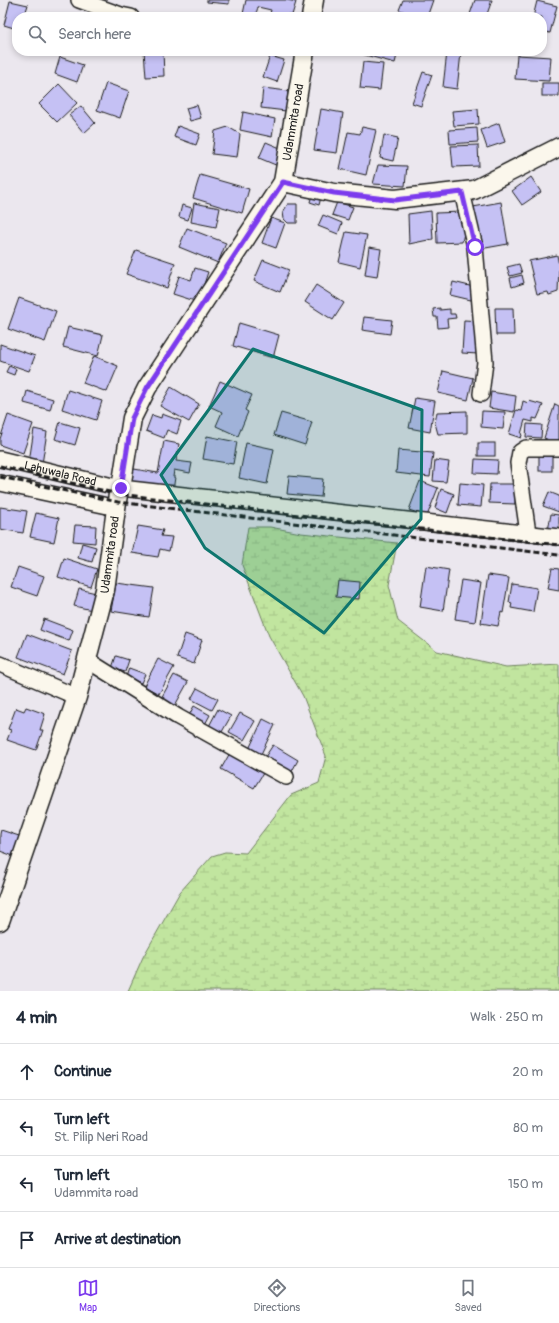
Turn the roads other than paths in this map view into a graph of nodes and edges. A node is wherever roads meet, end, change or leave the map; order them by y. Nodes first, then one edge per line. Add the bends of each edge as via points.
1 (79, 0) edge
2 (314, 0) edge
3 (113, 12) edge
4 (312, 12) edge
5 (304, 56) edge
6 (559, 147) edge
7 (283, 182) junction
8 (462, 192) junction
9 (481, 394) dead end
10 (559, 448) edge
11 (0, 460) edge
12 (0, 483) edge
13 (121, 488) junction
14 (117, 508) junction
15 (528, 533) junction
16 (559, 537) edge
17 (87, 660) junction
18 (0, 664) edge
19 (77, 697) junction
20 (286, 777) dead end
21 (0, 921) edge

1 - 3 street
2 - 4 street
5 - 7 street, Udammita road
6 - 8 street via 474,190
7 - 8 street via 334,193 395,200
7 - 13 street, Udammita road via 147,388 132,418
8 - 9 street via 475,247 485,362
10 - 15 street via 526,448 520,452 518,463
11 - 13 street, Lahuwala Road
12 - 14 street
13 - 14 street, Udammita road
13 - 15 street, Lahuwala Road
14 - 17 street, Udammita road via 105,590
15 - 16 street, Lahuwala Road
17 - 19 street, Udammita road
17 - 20 street via 178,716
18 - 19 street
19 - 21 street, Udammita road

